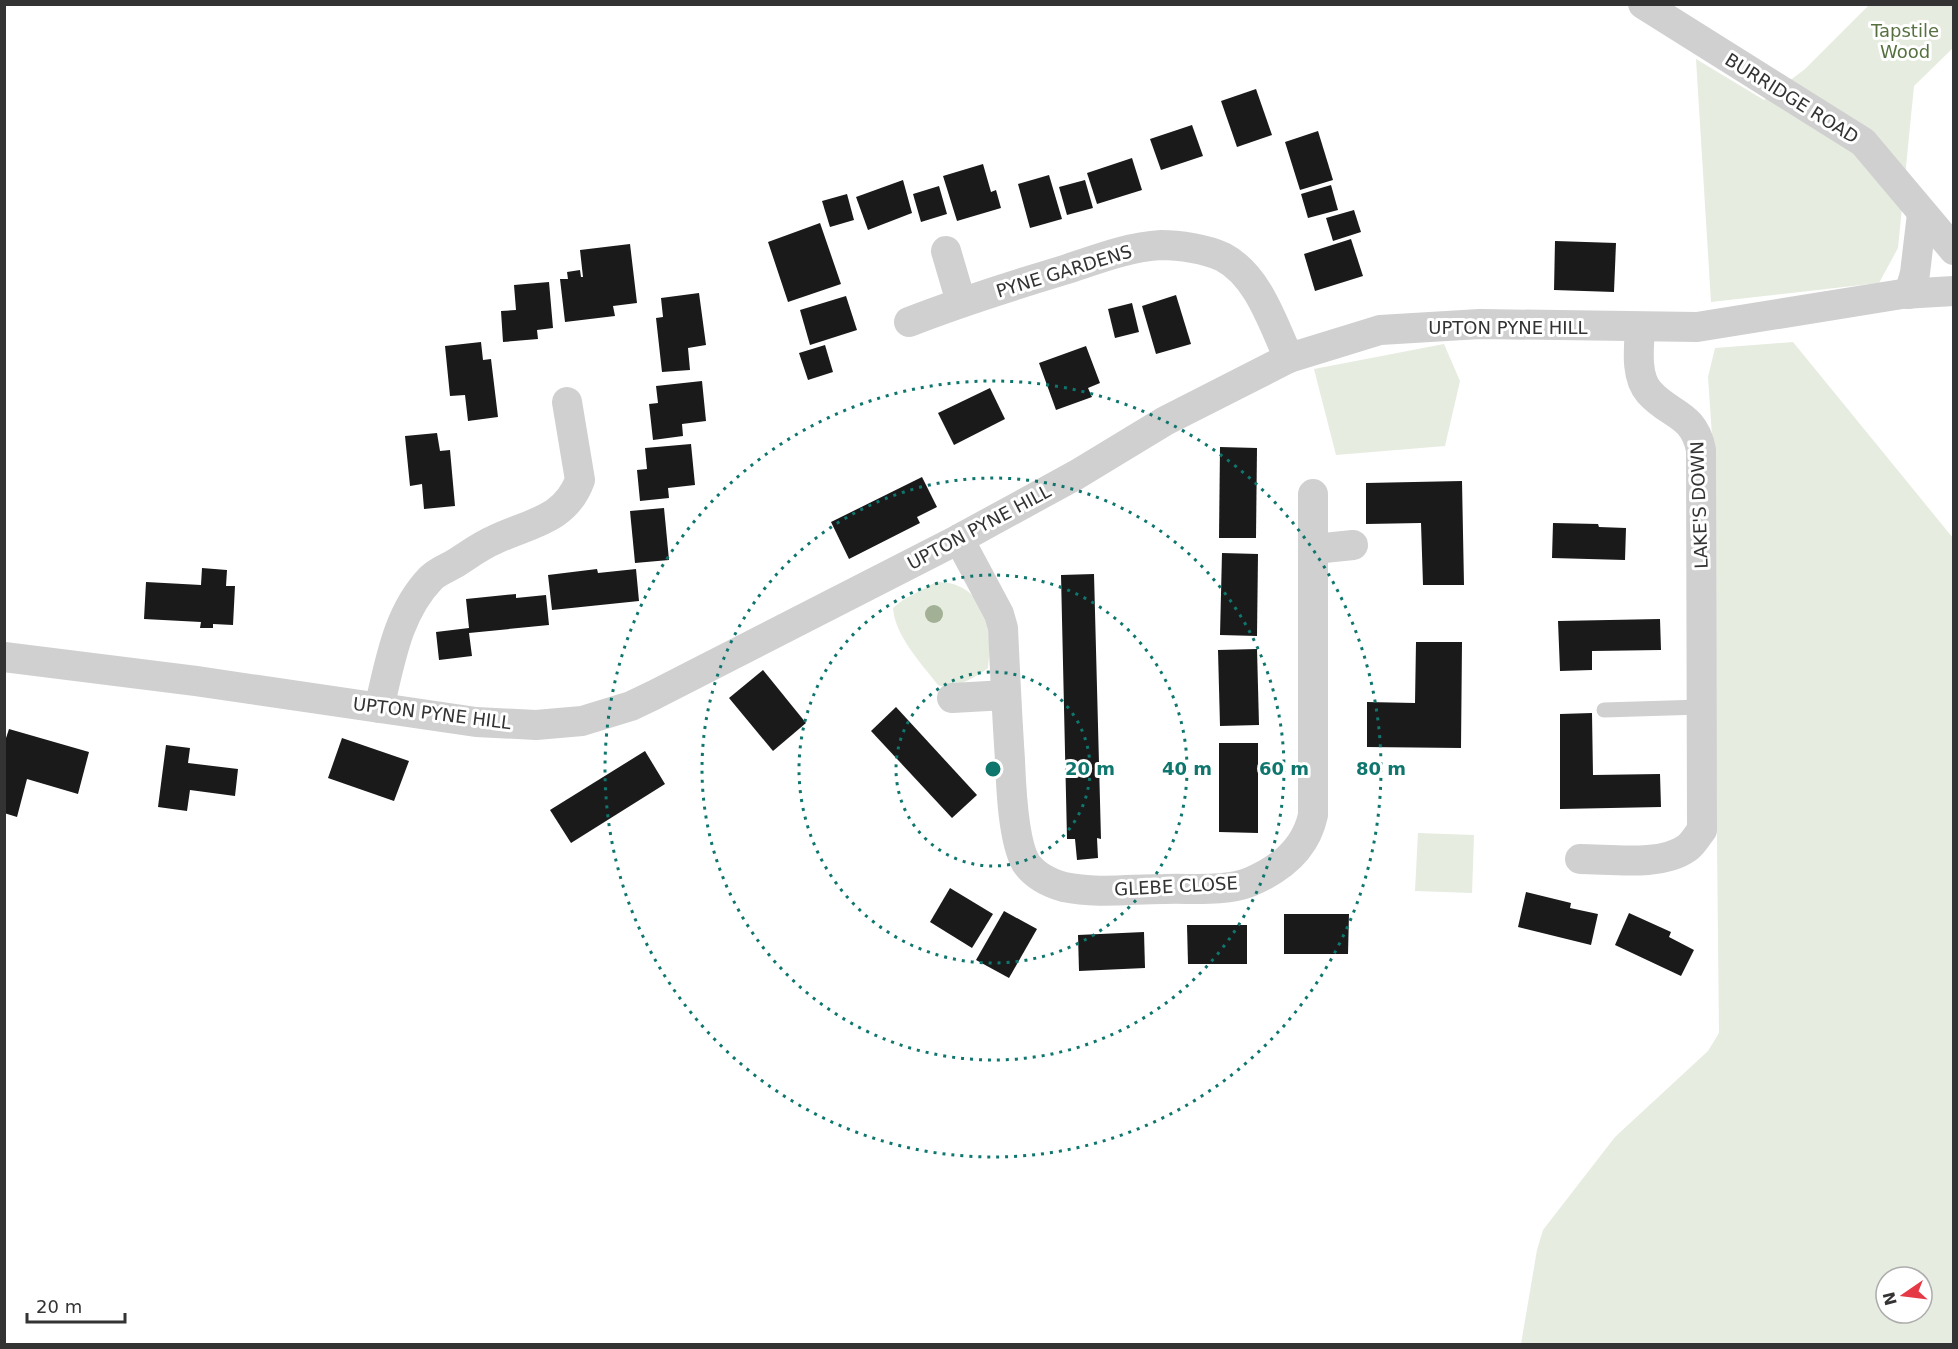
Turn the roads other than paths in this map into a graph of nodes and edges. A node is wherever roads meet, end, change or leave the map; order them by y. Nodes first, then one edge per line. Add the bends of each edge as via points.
1 (1643, 4) edge
2 (1922, 214) junction
3 (1953, 250) edge
4 (946, 251) dead end
5 (1953, 291) edge
6 (1909, 294) junction
7 (961, 302) junction
8 (909, 322) dead end
9 (1640, 328) junction
10 (1289, 358) junction
11 (567, 402) dead end
12 (1313, 494) dead end
13 (959, 539) junction
14 (1353, 545) dead end
15 (1314, 549) junction
16 (4, 657) edge
17 (1006, 695) junction
18 (952, 698) dead end
19 (1701, 707) junction
20 (379, 708) junction
21 (1604, 710) dead end
22 (1580, 859) dead end

1 - 2 street, BURRIDGE ROAD via 1863,142
2 - 3 street, BURRIDGE ROAD
2 - 6 street via 1916,273
4 - 7 street
5 - 6 street, UPTON PYNE HILL
6 - 9 street, UPTON PYNE HILL via 1697,327
7 - 8 street, PYNE GARDENS
7 - 10 street, PYNE GARDENS via 1123,251 1161,245 1195,249 1223,257 1244,274 1261,299
9 - 10 street, UPTON PYNE HILL via 1480,324 1380,330
9 - 19 street, LAKE'S DOWN via 1639,355 1648,391 1692,426 1701,450
10 - 13 street, UPTON PYNE HILL via 1165,421
11 - 20 street via 580,480 576,492 551,517 493,541 432,577 398,632
12 - 15 street, GLEBE CLOSE
13 - 17 street, GLEBE CLOSE via 999,614
13 - 20 street, UPTON PYNE HILL via 654,695 582,721 536,725 476,722
14 - 15 street
15 - 17 street, GLEBE CLOSE via 1313,815 1310,830 1293,855 1249,882 1225,888 1089,890 1044,880 1022,854 1015,821
16 - 20 street, UPTON PYNE HILL
17 - 18 street
19 - 21 lane
19 - 22 street, LAKE'S DOWN via 1702,830 1676,855 1657,859

